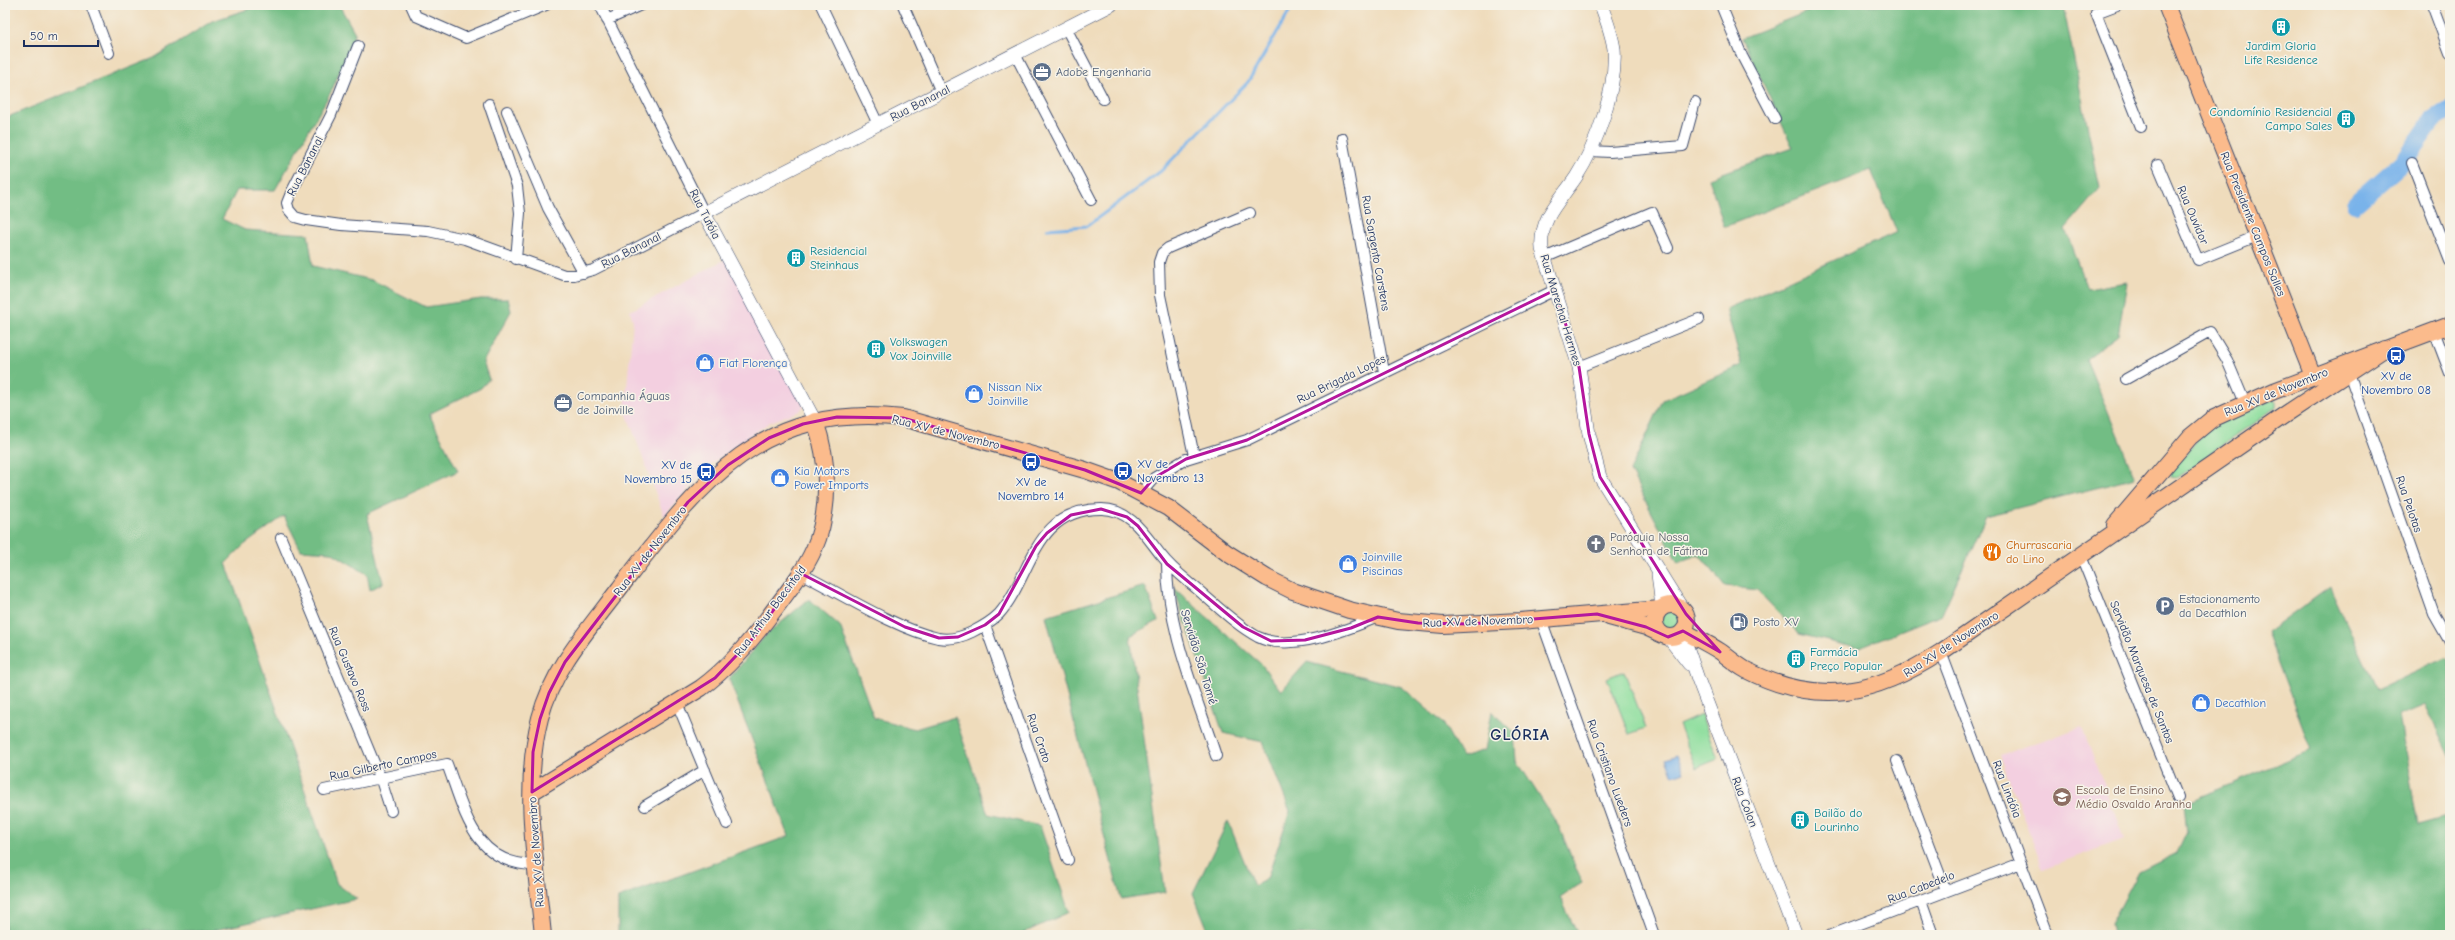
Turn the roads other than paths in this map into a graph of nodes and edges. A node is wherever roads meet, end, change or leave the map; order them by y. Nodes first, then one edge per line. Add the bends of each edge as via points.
1 (411, 5) edge
2 (546, 5) edge
3 (600, 5) edge
4 (641, 5) edge
5 (821, 5) edge
6 (903, 5) edge
7 (1111, 5) edge
8 (1601, 5) edge
9 (1721, 5) edge
10 (2117, 5) edge
11 (2166, 5) edge
12 (2432, 5) edge
13 (93, 6) edge
14 (607, 20) junction
15 (1066, 28) junction
16 (358, 46) dead end
17 (109, 53) dead end
18 (2450, 53) edge
19 (1015, 54) junction
20 (941, 92) junction
21 (1103, 99) dead end
22 (1695, 102) dead end
23 (489, 104) dead end
24 (507, 111) dead end
25 (1775, 119) dead end
26 (878, 124) junction
27 (2141, 127) dead end
28 (1342, 138) dead end
29 (1590, 151) junction
30 (2412, 163) dead end
31 (2158, 165) dead end
32 (1091, 200) dead end
33 (704, 213) junction
34 (1250, 213) dead end
35 (2257, 236) junction
36 (1668, 248) dead end
37 (1544, 258) junction
38 (516, 259) junction
39 (2450, 261) edge
40 (584, 273) junction
41 (1555, 290) junction
42 (1699, 319) dead end
43 (2450, 325) edge
44 (2434, 331) junction
45 (2384, 350) junction
46 (1579, 367) junction
47 (1384, 372) junction
48 (2349, 373) junction
49 (2450, 373) edge
50 (2313, 376) junction
51 (2126, 378) dead end
52 (2274, 391) junction
53 (2246, 403) junction
54 (2283, 416) junction
55 (815, 421) junction
56 (1194, 456) junction
57 (2170, 461) junction
58 (2174, 492) junction
59 (1141, 493) junction
60 (281, 538) dead end
61 (2100, 542) junction
62 (2081, 556) junction
63 (1167, 564) junction
64 (1657, 568) junction
65 (800, 573) junction
66 (1661, 608) junction
67 (1684, 612) junction
68 (1597, 614) junction
69 (1378, 617) junction
70 (1541, 619) junction
71 (985, 625) junction
72 (1674, 634) junction
73 (2450, 642) edge
74 (1720, 652) junction
75 (1941, 652) junction
76 (678, 703) junction
77 (1216, 756) dead end
78 (1897, 761) dead end
79 (705, 770) junction
80 (380, 777) junction
81 (324, 790) dead end
82 (532, 792) junction
83 (2178, 798) dead end
84 (645, 806) dead end
85 (391, 811) dead end
86 (727, 824) dead end
87 (1068, 860) dead end
88 (2021, 863) junction
89 (536, 865) junction
90 (1946, 891) junction
91 (1921, 901) junction
92 (543, 935) edge
93 (1654, 935) edge
94 (1796, 935) edge
95 (1831, 935) edge
96 (1933, 935) edge
97 (2048, 935) edge

1 - 2 street via 416,16 466,38
3 - 14 street, Rua Tutóia
4 - 14 street
5 - 26 street
6 - 20 street
7 - 15 street, Rua Bananal
8 - 29 street, Rua Marechal Hermes via 1612,39 1614,64 1608,100
9 - 25 street via 1742,56
10 - 27 street via 2096,13
11 - 35 main road, Rua Presidente Campos Salles
12 - 18 street
13 - 17 street
14 - 33 street, Rua Tutóia
15 - 19 street, Rua Bananal
15 - 21 street
16 - 38 street, Rua Bananal via 334,109 291,193 287,203 289,210 295,217 318,222 447,234
19 - 20 street, Rua Bananal
19 - 32 street
20 - 26 street, Rua Bananal
22 - 29 street via 1683,146 1610,152
23 - 38 street via 517,186 520,212
24 - 40 street via 548,208
26 - 33 street, Rua Bananal
28 - 47 street, Rua Sargento Carstens
29 - 37 street, Rua Marechal Hermes via 1576,177 1545,220 1541,233
30 - 39 street
31 - 35 street, Rua Ouvidor via 2198,260
33 - 40 street, Rua Bananal
33 - 55 street, Rua Tutóia
34 - 56 street via 1168,248 1162,253 1159,262 1160,294
35 - 50 main road, Rua Presidente Campos Salles
36 - 37 street via 1652,212
37 - 41 street, Rua Marechal Hermes
38 - 40 street, Rua Bananal via 564,275
41 - 46 street, Rua Marechal Hermes
41 - 47 street, Rua Brigada Lopes
42 - 46 street
43 - 44 main road, Rua XV de Novembro
44 - 45 main road, Rua XV de Novembro
44 - 49 street
45 - 48 main road, Rua XV de Novembro
45 - 50 main road, Rua XV de Novembro
46 - 64 street, Rua Marechal Hermes via 1589,434 1600,477
47 - 56 street, Rua Brigada Lopes via 1248,440
48 - 54 main road, Rua XV de Novembro
48 - 73 street, Rua Pelotas via 2434,614
50 - 52 main road, Rua XV de Novembro
51 - 53 street via 2210,332 2228,360
52 - 53 main road, Rua XV de Novembro
52 - 54 main road via 2286,398
53 - 57 main road, Rua XV de Novembro via 2206,424 2190,437
54 - 58 main road, Rua XV de Novembro
55 - 59 main road, Rua XV de Novembro via 861,416 903,418 1085,470
55 - 65 main road, Rua Arthur Baechtold via 824,455 823,513 814,550
55 - 82 main road, Rua XV de Novembro via 769,438 739,456 712,478 668,526 591,626 556,678 544,706 533,752
56 - 59 street, Rua Brigada Lopes via 1170,466 1154,478
57 - 58 main road via 2166,479
57 - 61 main road, Rua XV de Novembro
58 - 61 main road, Rua XV de Novembro
59 - 69 main road, Rua XV de Novembro via 1168,508 1226,553 1267,578 1318,601
60 - 80 street, Rua Gustavo Ross
61 - 62 main road, Rua XV de Novembro
62 - 75 main road, Rua XV de Novembro
62 - 83 street, Servidão Marquesa de Santos
63 - 69 street via 1243,627 1271,642 1305,640 1351,628
63 - 71 street via 1138,526 1127,517 1101,509 1072,515 1047,533 1036,546 1006,604 999,614
63 - 77 street, Servidão São Tomé via 1167,593 1172,621
64 - 66 street, Rua Marechal Hermes
64 - 67 street, Rua Marechal Hermes
65 - 71 street via 905,627 930,636 947,639 958,637
65 - 76 main road, Rua Arthur Baechtold via 737,657 715,678
66 - 67 main road via 1675,605
66 - 68 main road, Rua XV de Novembro
66 - 72 main road via 1655,622 1656,627
67 - 72 main road via 1687,624
67 - 74 main road, Rua XV de Novembro
68 - 70 main road, Rua XV de Novembro
68 - 72 main road, Rua XV de Novembro
69 - 70 main road, Rua XV de Novembro via 1443,625
70 - 93 street, Rua Cristiano Lueders
71 - 87 street, Rua Crato
72 - 74 main road, Rua XV de Novembro
72 - 94 street, Rua Colon via 1694,670
74 - 75 main road, Rua XV de Novembro via 1744,668 1773,682 1798,689 1829,693 1858,690 1889,681
75 - 88 street, Rua Lindóia
76 - 79 street
76 - 82 main road, Rua Arthur Baechtold
78 - 90 street
79 - 84 street
79 - 86 street
80 - 81 street, Rua Gilberto Campos
80 - 85 street, Rua Gustavo Ross
80 - 89 street, Rua Gilberto Campos via 447,764 471,827 479,840 500,857 523,865
82 - 89 main road, Rua XV de Novembro
88 - 90 street, Rua Cabedelo
88 - 97 street, Rua Lindóia
89 - 92 main road, Rua XV de Novembro
90 - 91 street, Rua Cabedelo
91 - 95 street, Rua Cabedelo
91 - 96 street

